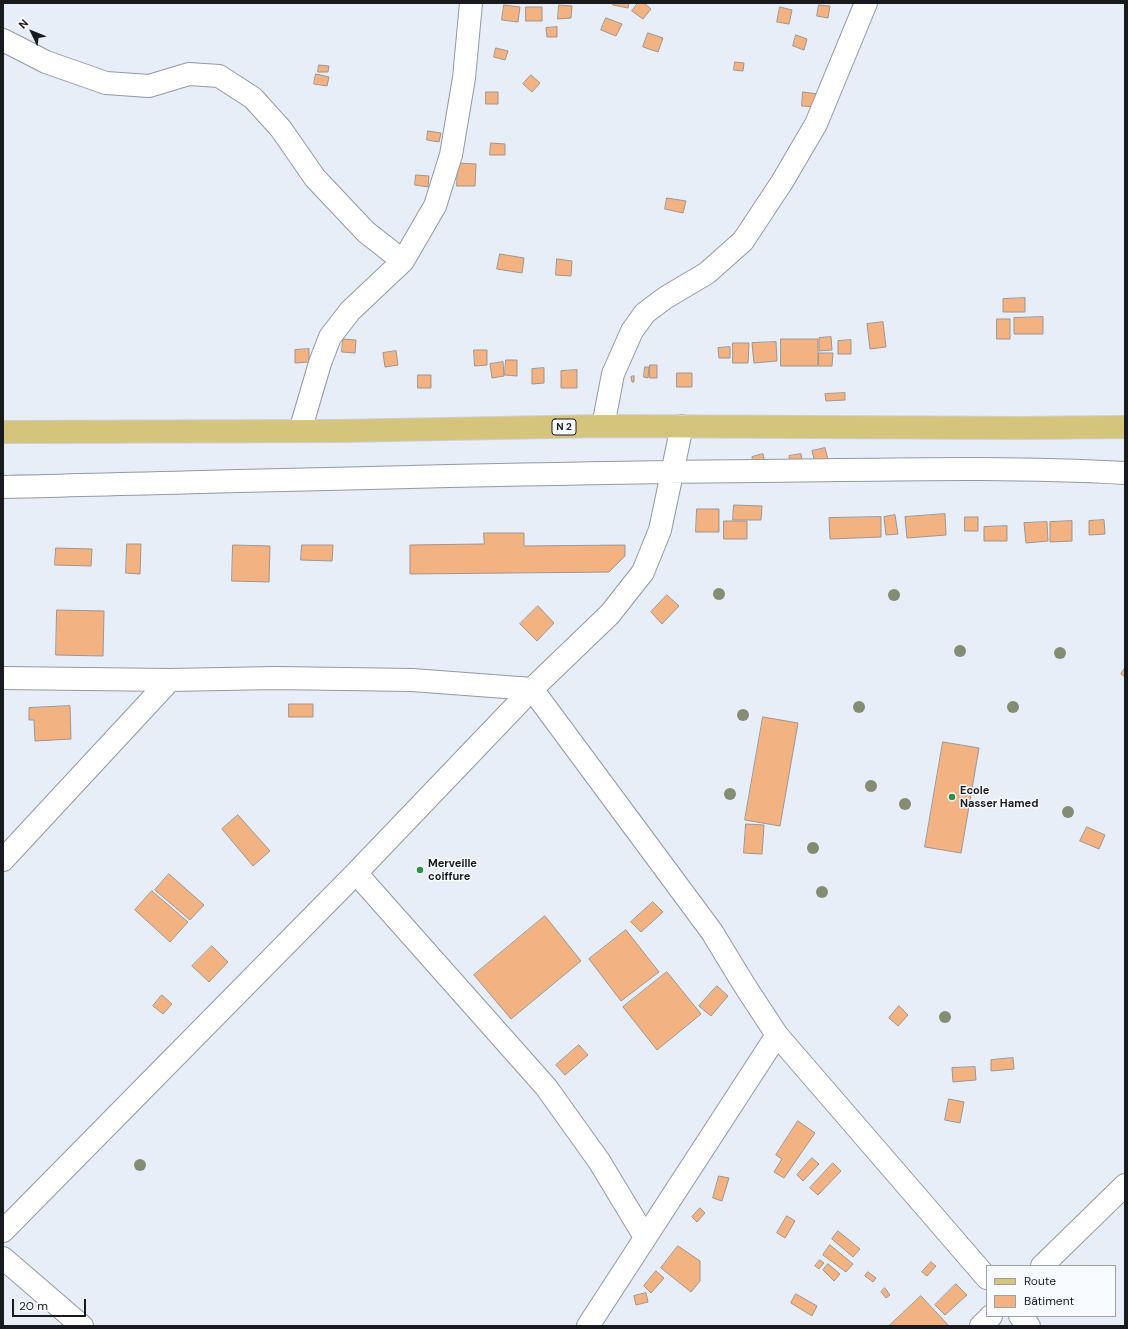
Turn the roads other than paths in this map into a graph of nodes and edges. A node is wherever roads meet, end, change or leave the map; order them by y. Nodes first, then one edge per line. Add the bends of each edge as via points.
1 (471, 3) edge
2 (869, 4) edge
3 (3, 40) edge
4 (403, 261) junction
5 (603, 426) junction
6 (682, 426) junction
7 (1125, 427) edge
8 (300, 431) junction
9 (3, 432) edge
10 (672, 472) junction
11 (1125, 473) edge
12 (3, 487) edge
13 (3, 678) edge
14 (170, 680) junction
15 (532, 688) junction
16 (3, 860) edge
17 (356, 873) junction
18 (777, 1035) junction
19 (1125, 1185) edge
20 (3, 1231) edge
21 (645, 1237) junction
22 (3, 1258) edge
23 (1043, 1265) edge
24 (986, 1277) edge
25 (990, 1317) edge
26 (1021, 1317) edge
27 (82, 1326) edge
28 (588, 1326) edge
29 (981, 1326) edge
30 (1029, 1326) edge

1 - 4 street via 464,78 451,155 435,206
2 - 5 street via 816,124 743,241 707,273 645,313 632,332 613,374
3 - 4 street via 46,62 106,83 149,86 189,74 219,76 253,98 281,129 314,178 366,232
4 - 8 street via 350,311 330,337
5 - 6 main road, N 2
5 - 8 main road, N 2
6 - 7 main road, N 2
6 - 10 street
8 - 9 main road, N 2
10 - 11 street via 970,468
10 - 12 street
10 - 15 street via 660,530 643,572 610,614
13 - 14 street
14 - 15 street via 412,680
14 - 16 street
15 - 17 street
15 - 18 street via 712,932
17 - 20 street
17 - 21 street via 546,1087 599,1160
18 - 21 street
18 - 24 street
19 - 23 street
21 - 28 street
22 - 27 street
25 - 29 street
26 - 30 street

